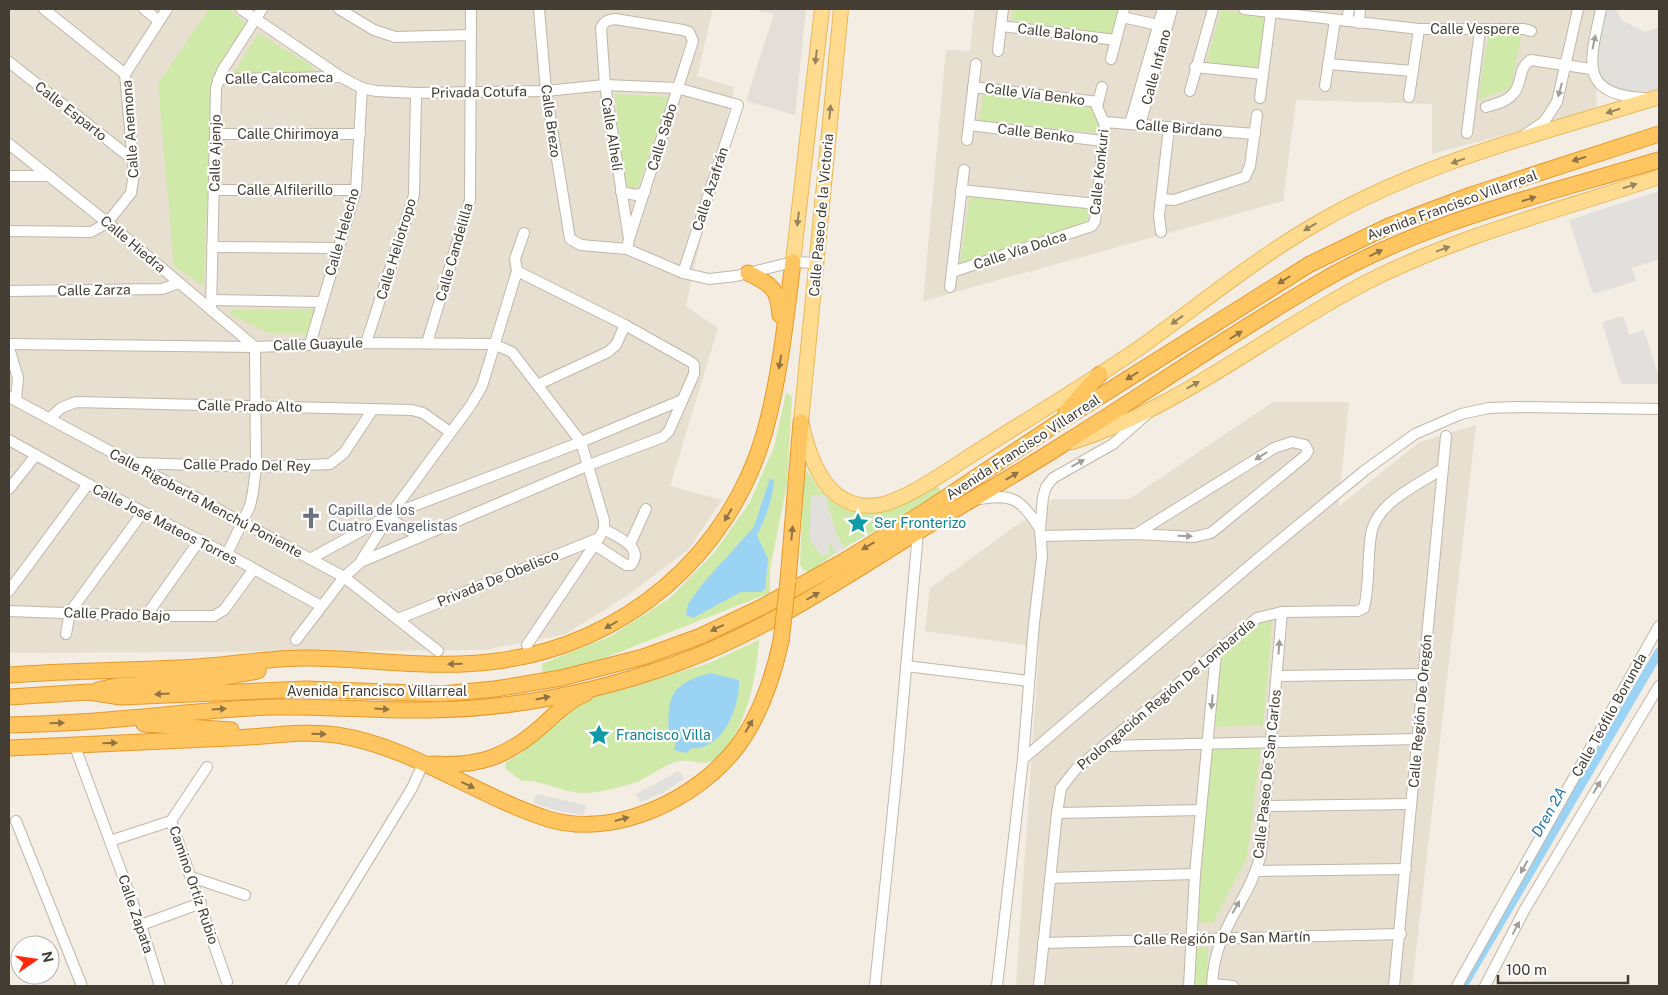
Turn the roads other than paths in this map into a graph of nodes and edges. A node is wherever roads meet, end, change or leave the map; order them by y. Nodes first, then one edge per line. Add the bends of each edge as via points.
1 (44, 9) edge
2 (144, 9) edge
3 (167, 9) edge
4 (241, 9) edge
5 (262, 9) edge
6 (339, 9) edge
7 (471, 9) edge
8 (539, 9) edge
9 (822, 9) edge
10 (841, 9) edge
11 (1003, 9) edge
12 (1163, 9) edge
13 (1172, 9) edge
14 (1213, 9) edge
15 (1244, 9) edge
16 (1349, 9) edge
17 (1360, 9) edge
18 (1578, 9) edge
19 (1601, 9) edge
20 (1271, 12) junction
21 (1123, 13) edge
22 (159, 20) junction
23 (254, 20) junction
24 (1335, 20) junction
25 (1347, 21) junction
26 (1359, 22) junction
27 (1001, 26) junction
28 (1163, 26) junction
29 (1419, 29) junction
30 (683, 30) joint
31 (1480, 30) junction
32 (1531, 31) dead end
33 (471, 35) junction
34 (1116, 40) junction
35 (998, 51) dead end
36 (1111, 59) dead end
37 (9, 62) edge
38 (976, 64) dead end
39 (1328, 64) junction
40 (1566, 65) junction
41 (1195, 67) junction
42 (1591, 69) junction
43 (1413, 71) junction
44 (125, 74) junction
45 (1263, 74) junction
46 (341, 77) junction
47 (218, 79) junction
48 (604, 85) junction
49 (1102, 86) dead end
50 (1325, 86) dead end
51 (973, 87) junction
52 (362, 88) junction
53 (677, 88) junction
54 (546, 91) junction
55 (1190, 91) dead end
56 (472, 92) junction
57 (416, 93) junction
58 (1409, 96) dead end
59 (1260, 98) dead end
60 (1656, 98) edge
61 (1098, 102) junction
62 (738, 105) joint
63 (1486, 107) dead end
64 (1257, 115) dead end
65 (1104, 122) junction
66 (1135, 124) junction
67 (969, 125) junction
68 (1168, 127) junction
69 (1659, 128) edge
70 (1466, 133) dead end
71 (216, 134) junction
72 (360, 134) junction
73 (1254, 134) junction
74 (1659, 134) edge
75 (1639, 139) junction
76 (967, 140) dead end
77 (1103, 141) junction
78 (1512, 142) junction
79 (9, 144) edge
80 (132, 159) junction
81 (1659, 160) edge
82 (1659, 167) edge
83 (964, 170) dead end
84 (9, 176) edge
85 (49, 176) junction
86 (1602, 177) junction
87 (1659, 177) edge
88 (214, 190) junction
89 (356, 190) junction
90 (961, 190) junction
91 (621, 192) junction
92 (645, 192) junction
93 (1162, 200) junction
94 (1096, 204) junction
95 (107, 222) junction
96 (1088, 228) joint
97 (9, 231) edge
98 (1161, 232) dead end
99 (524, 233) dead end
100 (628, 244) junction
101 (212, 247) junction
102 (339, 248) junction
103 (793, 262) junction
104 (817, 263) junction
105 (516, 271) junction
106 (952, 272) junction
107 (683, 273) junction
108 (748, 273) junction
109 (179, 283) junction
110 (950, 287) dead end
111 (9, 291) edge
112 (321, 302) junction
113 (211, 305) junction
114 (625, 325) junction
115 (784, 338) junction
116 (366, 343) junction
117 (427, 343) junction
118 (310, 344) junction
119 (493, 344) junction
120 (9, 346) edge
121 (255, 347) junction
122 (1100, 374) junction
123 (537, 385) junction
124 (12, 398) edge
125 (682, 400) junction
126 (255, 407) junction
127 (373, 409) junction
128 (1659, 409) edge
129 (1151, 410) junction
130 (50, 418) junction
131 (801, 422) junction
132 (1056, 424) junction
133 (450, 432) junction
134 (1446, 436) dead end
135 (9, 440) edge
136 (581, 442) junction
137 (1062, 445) junction
138 (36, 455) junction
139 (132, 463) junction
140 (589, 465) junction
141 (256, 467) junction
142 (1442, 469) junction
143 (88, 484) junction
144 (9, 489) edge
145 (970, 501) junction
146 (646, 509) dead end
147 (143, 512) junction
148 (390, 517) junction
149 (242, 523) junction
150 (918, 532) junction
151 (1041, 533) junction
152 (1136, 534) junction
153 (419, 536) junction
154 (599, 537) junction
155 (199, 541) junction
156 (630, 544) junction
157 (227, 554) junction
158 (310, 559) junction
159 (360, 562) junction
160 (252, 570) junction
161 (344, 577) junction
162 (9, 591) edge
163 (321, 606) junction
164 (9, 610) edge
165 (70, 612) junction
166 (1282, 612) junction
167 (146, 616) junction
168 (398, 619) junction
169 (1659, 626) edge
170 (66, 634) dead end
171 (296, 640) dead end
172 (527, 645) dead end
173 (438, 651) dead end
174 (1216, 653) junction
175 (331, 658) junction
176 (906, 666) junction
177 (1424, 674) junction
178 (9, 675) edge
179 (1277, 676) junction
180 (622, 680) junction
181 (1029, 681) junction
182 (1659, 686) edge
183 (89, 692) junction
184 (9, 697) edge
185 (103, 721) junction
186 (9, 725) edge
187 (270, 735) junction
188 (1417, 739) junction
189 (1271, 743) junction
190 (68, 745) junction
191 (1208, 745) junction
192 (1106, 746) junction
193 (9, 748) edge
194 (1023, 759) junction
195 (424, 764) junction
196 (207, 767) dead end
197 (1411, 804) junction
198 (1267, 806) junction
199 (1201, 810) junction
200 (1057, 813) junction
201 (16, 821) dead end
202 (171, 821) junction
203 (110, 841) junction
204 (1406, 869) junction
205 (1257, 871) junction
206 (1194, 874) junction
207 (191, 877) junction
208 (1050, 878) junction
209 (244, 895) dead end
210 (201, 903) junction
211 (141, 925) junction
212 (1401, 934) junction
213 (1220, 938) junction
214 (1190, 939) junction
215 (1043, 943) junction
216 (227, 982) dead end
217 (1212, 985) edge
218 (82, 986) edge
219 (160, 986) edge
220 (292, 986) edge
221 (875, 986) edge
222 (997, 986) edge
223 (1039, 986) edge
224 (1184, 986) edge
225 (1189, 986) edge
226 (1234, 986) edge
227 (1394, 986) edge
228 (1457, 986) edge
229 (1485, 986) edge

1 - 44 street
2 - 22 street
3 - 22 street, Calle Anemona
4 - 23 street, Privada Cotufa
5 - 23 street, Calle Ajenjo
6 - 33 street via 374,30 395,37
7 - 33 street, Calle Candelilla
8 - 54 street, Calle Brezo
9 -> 103 main road, Calle Paseo de la Victoria
104 -> 10 main road, Calle Paseo de la Victoria
11 - 27 street
12 - 28 street, Calle Infano
13 - 28 street, Calle Infano
14 - 41 street
15 - 20 street, Calle Vespere
16 - 25 street
17 - 26 street
18 - 40 street
42 -> 19 street
20 - 24 street, Calle Vespere
20 - 45 street
21 - 28 street
21 - 34 street
22 - 44 street, Calle Anemona
23 - 46 street, Privada Cotufa
23 - 47 street, Calle Ajenjo
24 - 25 street, Calle Vespere
24 - 39 street
25 - 26 street, Calle Vespere
26 - 29 street, Calle Vespere
27 - 34 street, Calle Balono
27 - 35 street
28 - 66 street, Calle Infano
29 - 31 street, Calle Vespere
29 - 43 street, Calle Vespere
30 - 48 street, Calle Alhelí via 615,19 603,23
30 - 53 street, Calle Sabo via 689,32 692,41
31 - 32 street, Calle Vespere
31 - 70 street
33 - 56 street, Calle Candelilla
34 - 36 street
37 - 80 street, Calle Esparto
38 - 51 street, Calle Vía Benko
39 - 43 street
39 - 50 street
40 - 42 street
40 - 63 street via 1536,60 1526,63 1513,95
40 -> 78 street via 1551,113 1544,122
41 - 45 street
41 - 55 street
42 - 60 street via 1603,88 1612,93 1626,98
43 - 58 street, Calle Vespere
44 - 80 street, Calle Anemona
45 - 59 street
46 - 47 street, Calle Calcomeca
46 - 52 street, Privada Cotufa
47 - 71 street, Calle Ajenjo
48 - 53 street, Privada Cotufa
48 - 54 street, Privada Cotufa
48 - 91 street, Calle Alhelí
49 - 61 street
51 - 61 street, Calle Vía Benko
51 - 67 street, Calle Vía Benko
52 - 57 street, Privada Cotufa
52 - 72 street, Calle Helecho
53 - 62 street, Privada Cotufa
53 - 92 street, Calle Sabo
54 - 56 street, Privada Cotufa
54 - 100 street, Calle Brezo via 570,239 581,245
56 - 57 street, Privada Cotufa
56 - 117 street, Calle Candelilla via 470,200
57 - 116 street, Calle Heliotropo via 414,195
60 -> 78 main road
61 - 65 street, Calle Konkuri via 1097,110
62 - 107 street, Calle Azafrán
64 - 73 street
65 - 66 street, Calle Birdano
65 - 77 street, Calle Konkuri
66 - 68 street, Calle Birdano
67 - 76 street, Calle Vía Benko
67 - 77 street, Calle Benko
68 - 73 street, Calle Birdano
68 - 93 street
69 - 75 highway
71 - 72 street, Calle Chirimoya
71 - 88 street, Calle Ajenjo
72 - 89 street, Calle Helecho
73 - 93 street via 1250,166 1245,177 1174,200
74 - 75 highway, Avenida Francisco Villarreal
75 -> 132 highway, Avenida Francisco Villarreal via 1471,195 1357,240 1310,264
77 - 94 street, Calle Konkuri
78 -> 122 main road via 1408,178 1346,207 1287,241
79 - 85 street, Calle Hiedra
80 - 95 street, Calle Anemona via 134,184 131,193
81 - 86 highway, Avenida Francisco Villarreal
82 - 86 highway
83 - 90 street, Calle Vía Dolca
84 - 85 street
85 - 95 street, Calle Hiedra
137 -> 86 highway, Avenida Francisco Villarreal via 1317,284 1362,260 1440,226
129 -> 87 main road via 1304,317 1402,265
88 - 89 street, Calle Alfilerillo
88 - 101 street, Calle Ajenjo
89 - 102 street, Calle Helecho
90 - 94 street
90 - 106 street, Calle Vía Dolca
91 - 92 street via 636,195
91 - 100 street, Calle Alhelí
92 - 100 street, Calle Sabo
93 - 98 street via 1158,216
94 - 96 street, Calle Konkuri via 1095,221
95 - 97 street via 91,232
95 - 109 street, Calle Hiedra
96 - 106 street, Calle Vía Dolca
99 - 105 street via 515,259
100 - 107 street
101 - 102 street
101 - 113 street, Calle Ajenjo
102 - 112 street, Calle Helecho
103 - 104 street
103 - 108 street
103 - 115 highway
104 - 131 main road, Calle Paseo de la Victoria
105 - 114 street
105 - 119 street
106 - 110 street, Calle Vía Dolca
107 - 108 street via 709,279
108 - 115 highway via 766,281 777,293
109 - 111 street, Calle Zarza via 162,289
109 - 113 street, Calle Hiedra
112 - 113 street
112 - 118 street, Calle Helecho
113 - 121 street, Calle Hiedra
114 - 123 street via 616,345 608,352
114 - 125 street via 694,366 694,374
115 -> 175 highway via 764,434 729,516 680,572 629,615 599,632 563,646 497,662 428,665
116 - 117 street, Calle Guayule
116 - 118 street, Calle Guayule
117 - 119 street, Calle Guayule
118 - 121 street, Calle Guayule
119 - 123 street, Calle Guayule via 512,352
119 - 133 street via 482,386
120 - 121 street, Calle Guayule
120 - 124 street via 18,378
121 - 126 street
122 - 131 main road via 950,469 891,502 878,505 849,502 825,484 813,463
122 - 132 highway
123 - 136 street, Calle Guayule
124 - 130 street, Calle Rigoberta Menchú Poniente
125 - 136 street, Calle Rigoberta Menchú Poniente
125 - 140 street via 663,437
126 - 127 street, Calle Prado Alto
126 - 130 street, Calle Prado Alto via 76,402 60,408
126 - 141 street
127 - 133 street, Calle Prado Alto via 423,413
127 - 141 street, Calle Prado Del Rey via 344,453 330,464
128 - 194 street via 1482,409 1443,420 1415,434 1261,556
129 - 137 main road via 1104,432
151 -> 129 street via 1043,497 1053,478 1113,444
130 - 139 street, Calle Rigoberta Menchú Poniente
195 -> 131 highway, bridge via 512,805 569,824 599,824 640,814 691,790 716,770 750,727 771,682 781,641 788,581
132 -> 183 highway, Avenida Francisco Villarreal via 924,512 762,607 701,636 604,669 495,689 441,694 306,690 121,697
133 - 148 street
134 - 142 street, Calle Región De Oregón
135 - 138 street, Calle José Mateos Torres
136 - 140 street, Calle Guayule
136 - 148 street, Calle Rigoberta Menchú Poniente
145 -> 137 highway, Avenida Francisco Villarreal
138 - 143 street, Calle José Mateos Torres
138 - 144 street
139 - 141 street, Calle Prado Del Rey
139 - 149 street, Calle Rigoberta Menchú Poniente
140 - 153 street
140 - 154 street, Calle Guayule via 604,520
141 - 149 street via 253,492
142 - 166 street, Prolongación Región De Lombardía via 1394,500 1375,520 1364,608 1358,611
142 - 177 street, Calle Región De Oregón
143 - 147 street, Calle José Mateos Torres
143 - 162 street
145 - 150 highway, Avenida Francisco Villarreal
145 - 151 street via 994,496 1013,498 1026,509
146 - 156 street
147 - 155 street, Calle José Mateos Torres
147 - 165 street
148 - 153 street
148 - 158 street, Calle Rigoberta Menchú Poniente
148 - 159 street
149 - 157 street
149 - 158 street, Calle Rigoberta Menchú Poniente
150 - 176 street
180 -> 150 highway, Avenida Francisco Villarreal via 709,651 744,634 848,576
151 - 152 street
151 - 181 street via 1042,556
152 -> 152 street via 1194,536 1211,533 1305,456 1308,451 1305,445 1292,442 1274,448
153 - 159 street
154 - 156 street
154 - 156 street via 629,566 636,557
154 - 168 street, Privada De Obelisco
154 - 172 street, Privada De Obelisco
155 - 157 street, Calle José Mateos Torres
155 - 167 street
157 - 160 street, Calle José Mateos Torres
158 - 161 street
159 - 161 street
160 - 163 street, Calle José Mateos Torres
160 - 167 street, Calle Prado Bajo via 224,610 214,616
161 - 163 street
161 - 168 street
163 - 171 street
164 - 165 street, Calle Prado Bajo
165 - 167 street, Calle Prado Bajo
165 - 170 street
166 - 174 street, Prolongación Región De Lombardía via 1257,618
179 -> 166 street, Calle Paseo De San Carlos
168 - 173 street
169 -> 228 street, Calle Teófilo Borunda
174 -> 191 street
174 - 192 street, Prolongación Región De Lombardía
175 - 178 highway
175 - 183 highway via 209,680 116,686
176 - 181 street
176 - 221 street
177 - 179 street
177 - 188 street, Calle Región De Oregón
179 - 189 street, Calle Paseo De San Carlos
185 -> 180 highway, Avenida Francisco Villarreal via 217,709 471,708 515,704
180 - 195 highway via 577,698 516,747 496,757 468,764
181 - 194 street
229 -> 182 street, Calle Teófilo Borunda via 1526,909
183 - 184 highway, Avenida Francisco Villarreal
186 -> 185 highway, Avenida Francisco Villarreal
185 - 187 highway
190 -> 187 highway
187 -> 195 highway via 335,735 358,739
188 - 189 street
188 - 197 street, Calle Región De Oregón
189 - 191 street
189 - 198 street, Calle Paseo De San Carlos
190 - 193 highway
190 - 203 street, Calle Zapata
191 - 192 street
191 - 199 street
192 - 200 street, Prolongación Región De Lombardía via 1064,782
194 - 222 street
195 - 220 street
196 - 202 street, Camino Ortíz Rubio
197 - 198 street
197 - 204 street, Calle Región De Oregón
198 - 205 street, Calle Paseo De San Carlos
199 - 200 street
199 - 206 street
200 - 208 street, Prolongación Región De Lombardía
201 - 218 street
202 - 203 street
202 - 207 street, Camino Ortíz Rubio
203 - 211 street, Calle Zapata
204 - 205 street
204 - 212 street, Calle Región De Oregón
213 -> 205 street, Calle Paseo De San Carlos
206 - 208 street
206 - 214 street
207 - 209 street
207 - 210 street, Camino Ortíz Rubio
208 - 215 street, Prolongación Región De Lombardía
210 - 211 street
210 - 216 street, Camino Ortíz Rubio
211 - 219 street, Calle Zapata
212 - 213 street, Calle Región De San Martín
212 - 227 street, Calle Región De Oregón
213 - 214 street, Calle Región De San Martín
213 - 217 street, Calle Paseo De San Carlos
214 - 215 street, Calle Región De San Martín
214 - 225 street
215 - 223 street, Prolongación Región De Lombardía
217 - 226 street
224 - 225 street

